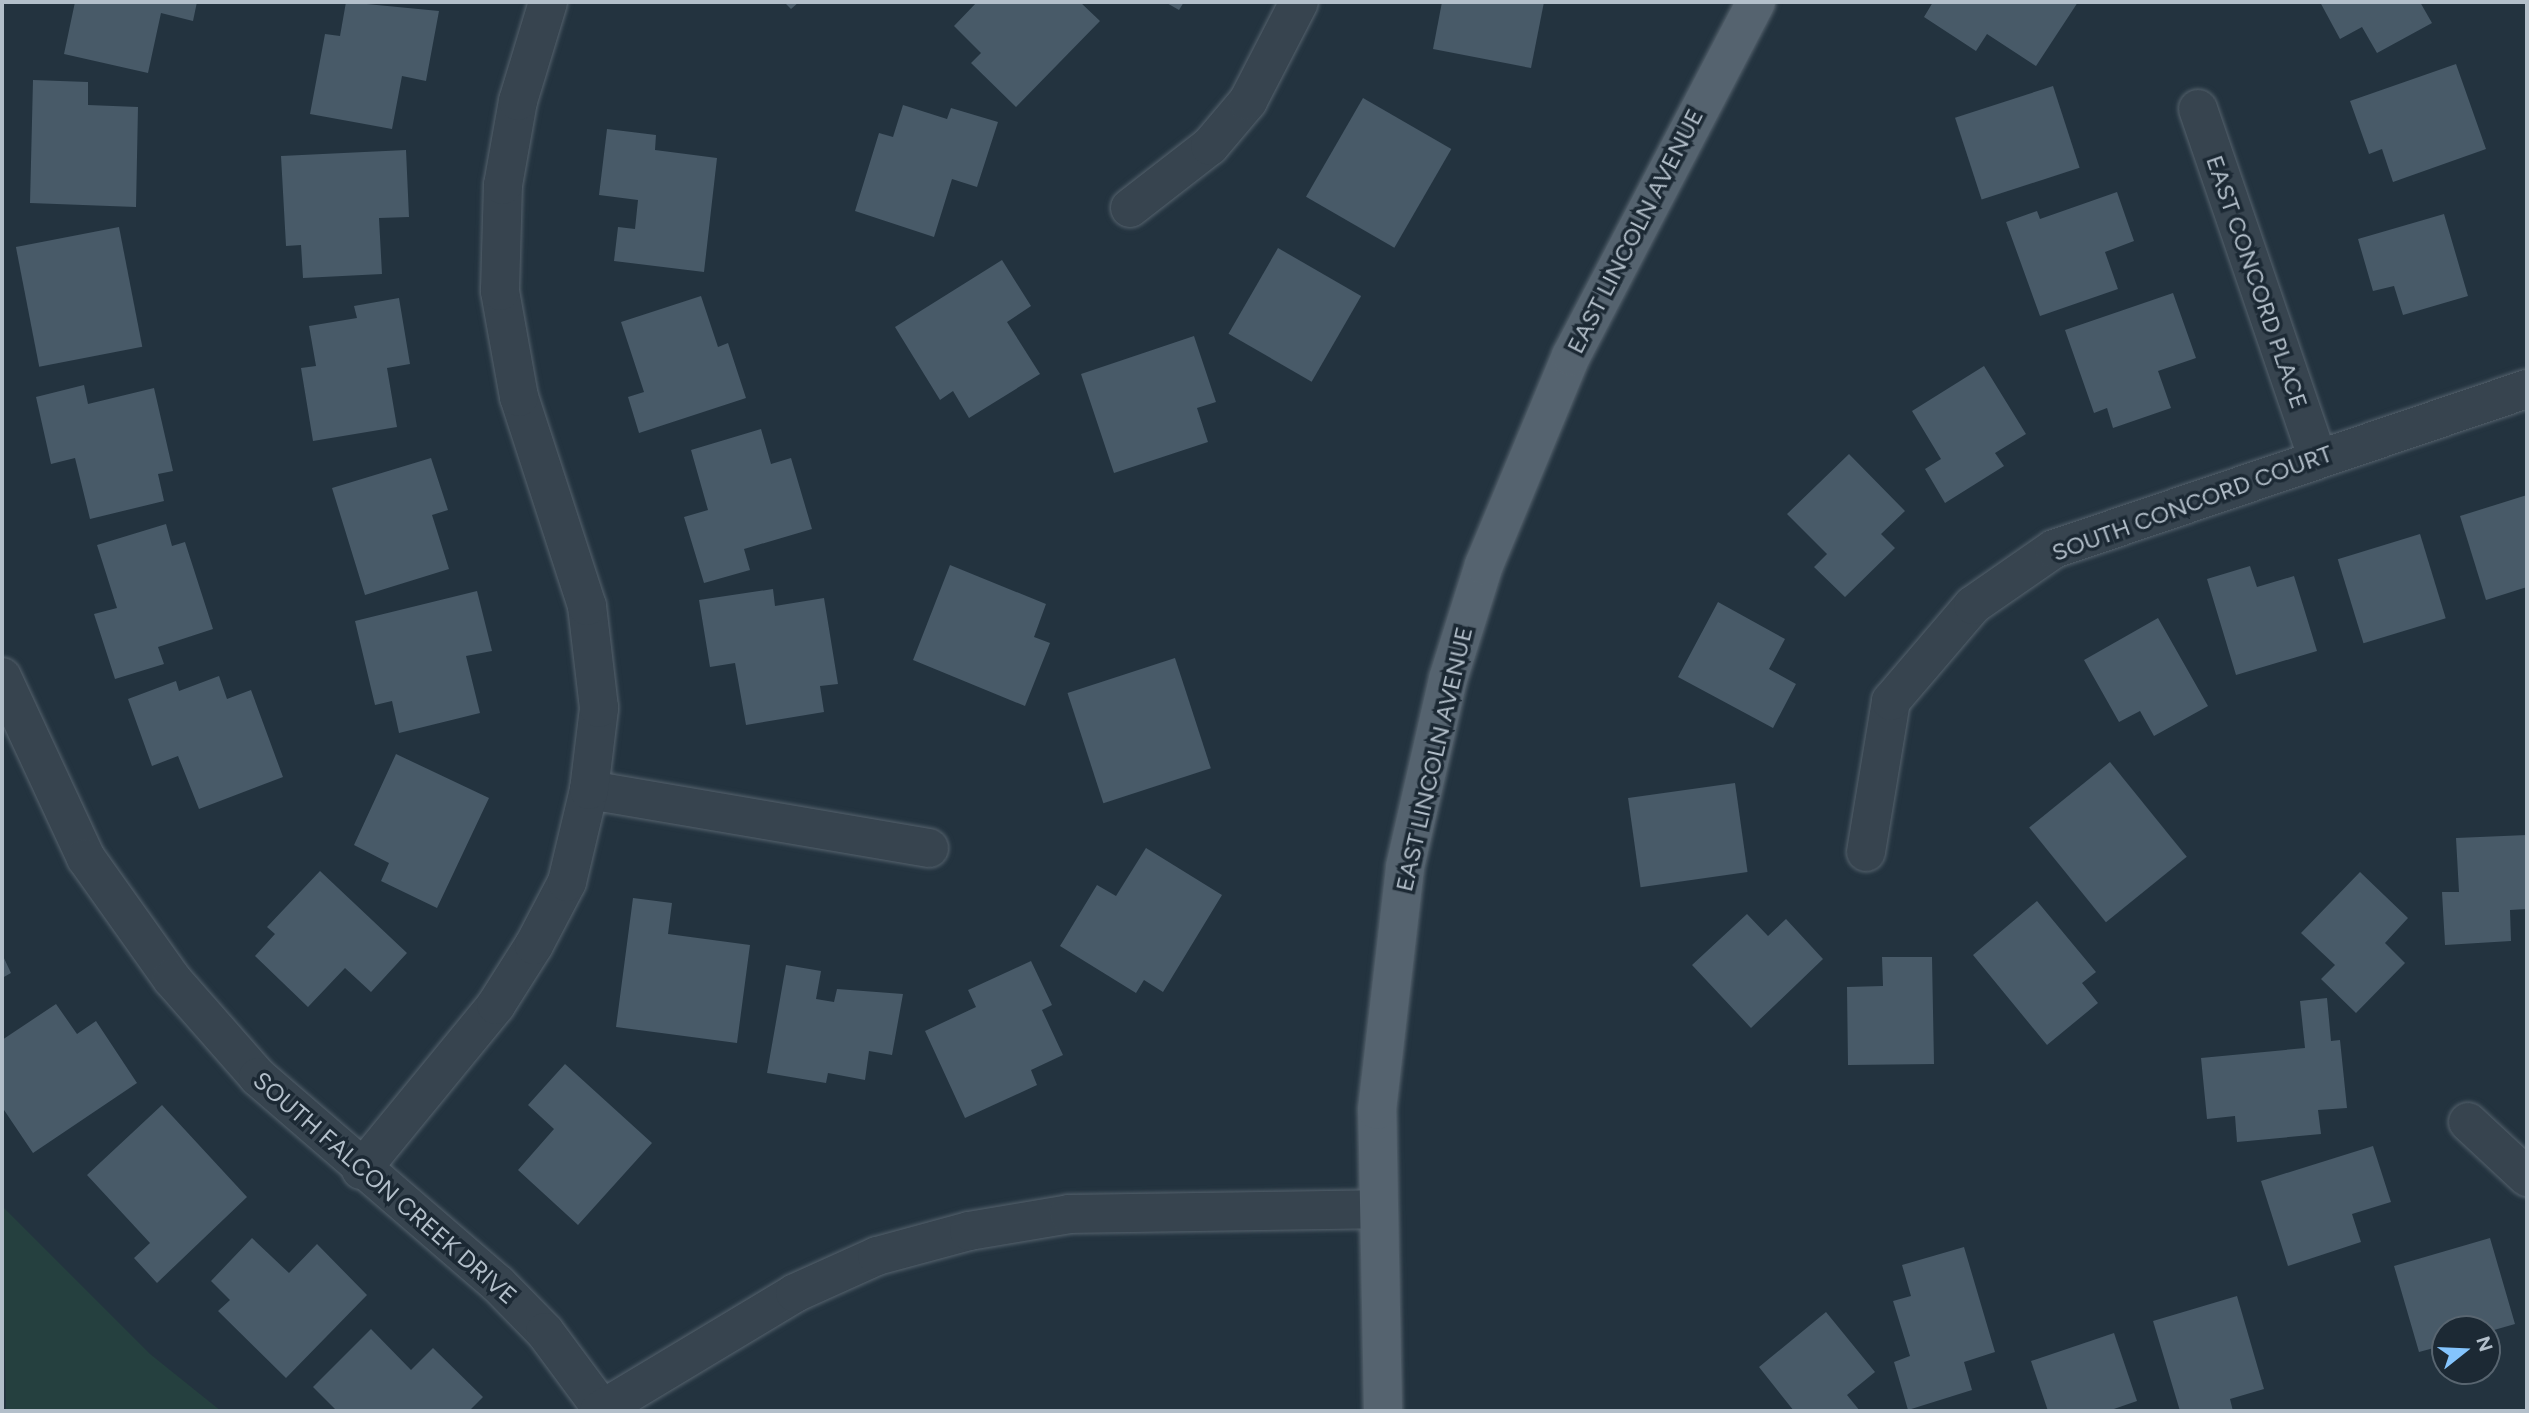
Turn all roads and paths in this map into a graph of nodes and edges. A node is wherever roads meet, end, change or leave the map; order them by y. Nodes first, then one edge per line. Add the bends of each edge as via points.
1 (548, 2) edge
2 (1299, 2) edge
3 (1756, 2) edge
4 (2198, 108) dead end
5 (1130, 208) dead end
6 (2527, 388) edge
7 (2317, 456) junction
8 (2, 677) edge
9 (589, 790) junction
10 (929, 848) dead end
11 (1866, 852) dead end
12 (2468, 1122) dead end
13 (361, 1170) junction
14 (2527, 1177) edge
15 (1374, 1209) junction
16 (600, 1410) edge
17 (1383, 1411) edge

1 - 9 street via 518,101 503,185 500,291 519,397 587,606 599,708
2 - 5 street via 1248,101 1210,146
3 - 15 main road, EAST LINCOLN AVENUE via 1571,356 1464,628 1405,867 1387,996
4 - 7 street, EAST CONCORD PLACE
6 - 7 street, SOUTH CONCORD COURT
7 - 11 street, SOUTH CONCORD COURT via 2054,550 1973,605 1891,701
8 - 13 street, SOUTH FALCON CREEK DRIVE via 86,858 172,979 258,1077
9 - 10 street
9 - 13 street via 567,882 534,945 496,1005
12 - 14 street
13 - 16 street, SOUTH FALCON CREEK DRIVE via 498,1284 545,1332
15 - 16 street via 1069,1214 969,1231 877,1256 795,1293
15 - 17 main road, EAST LINCOLN AVENUE

